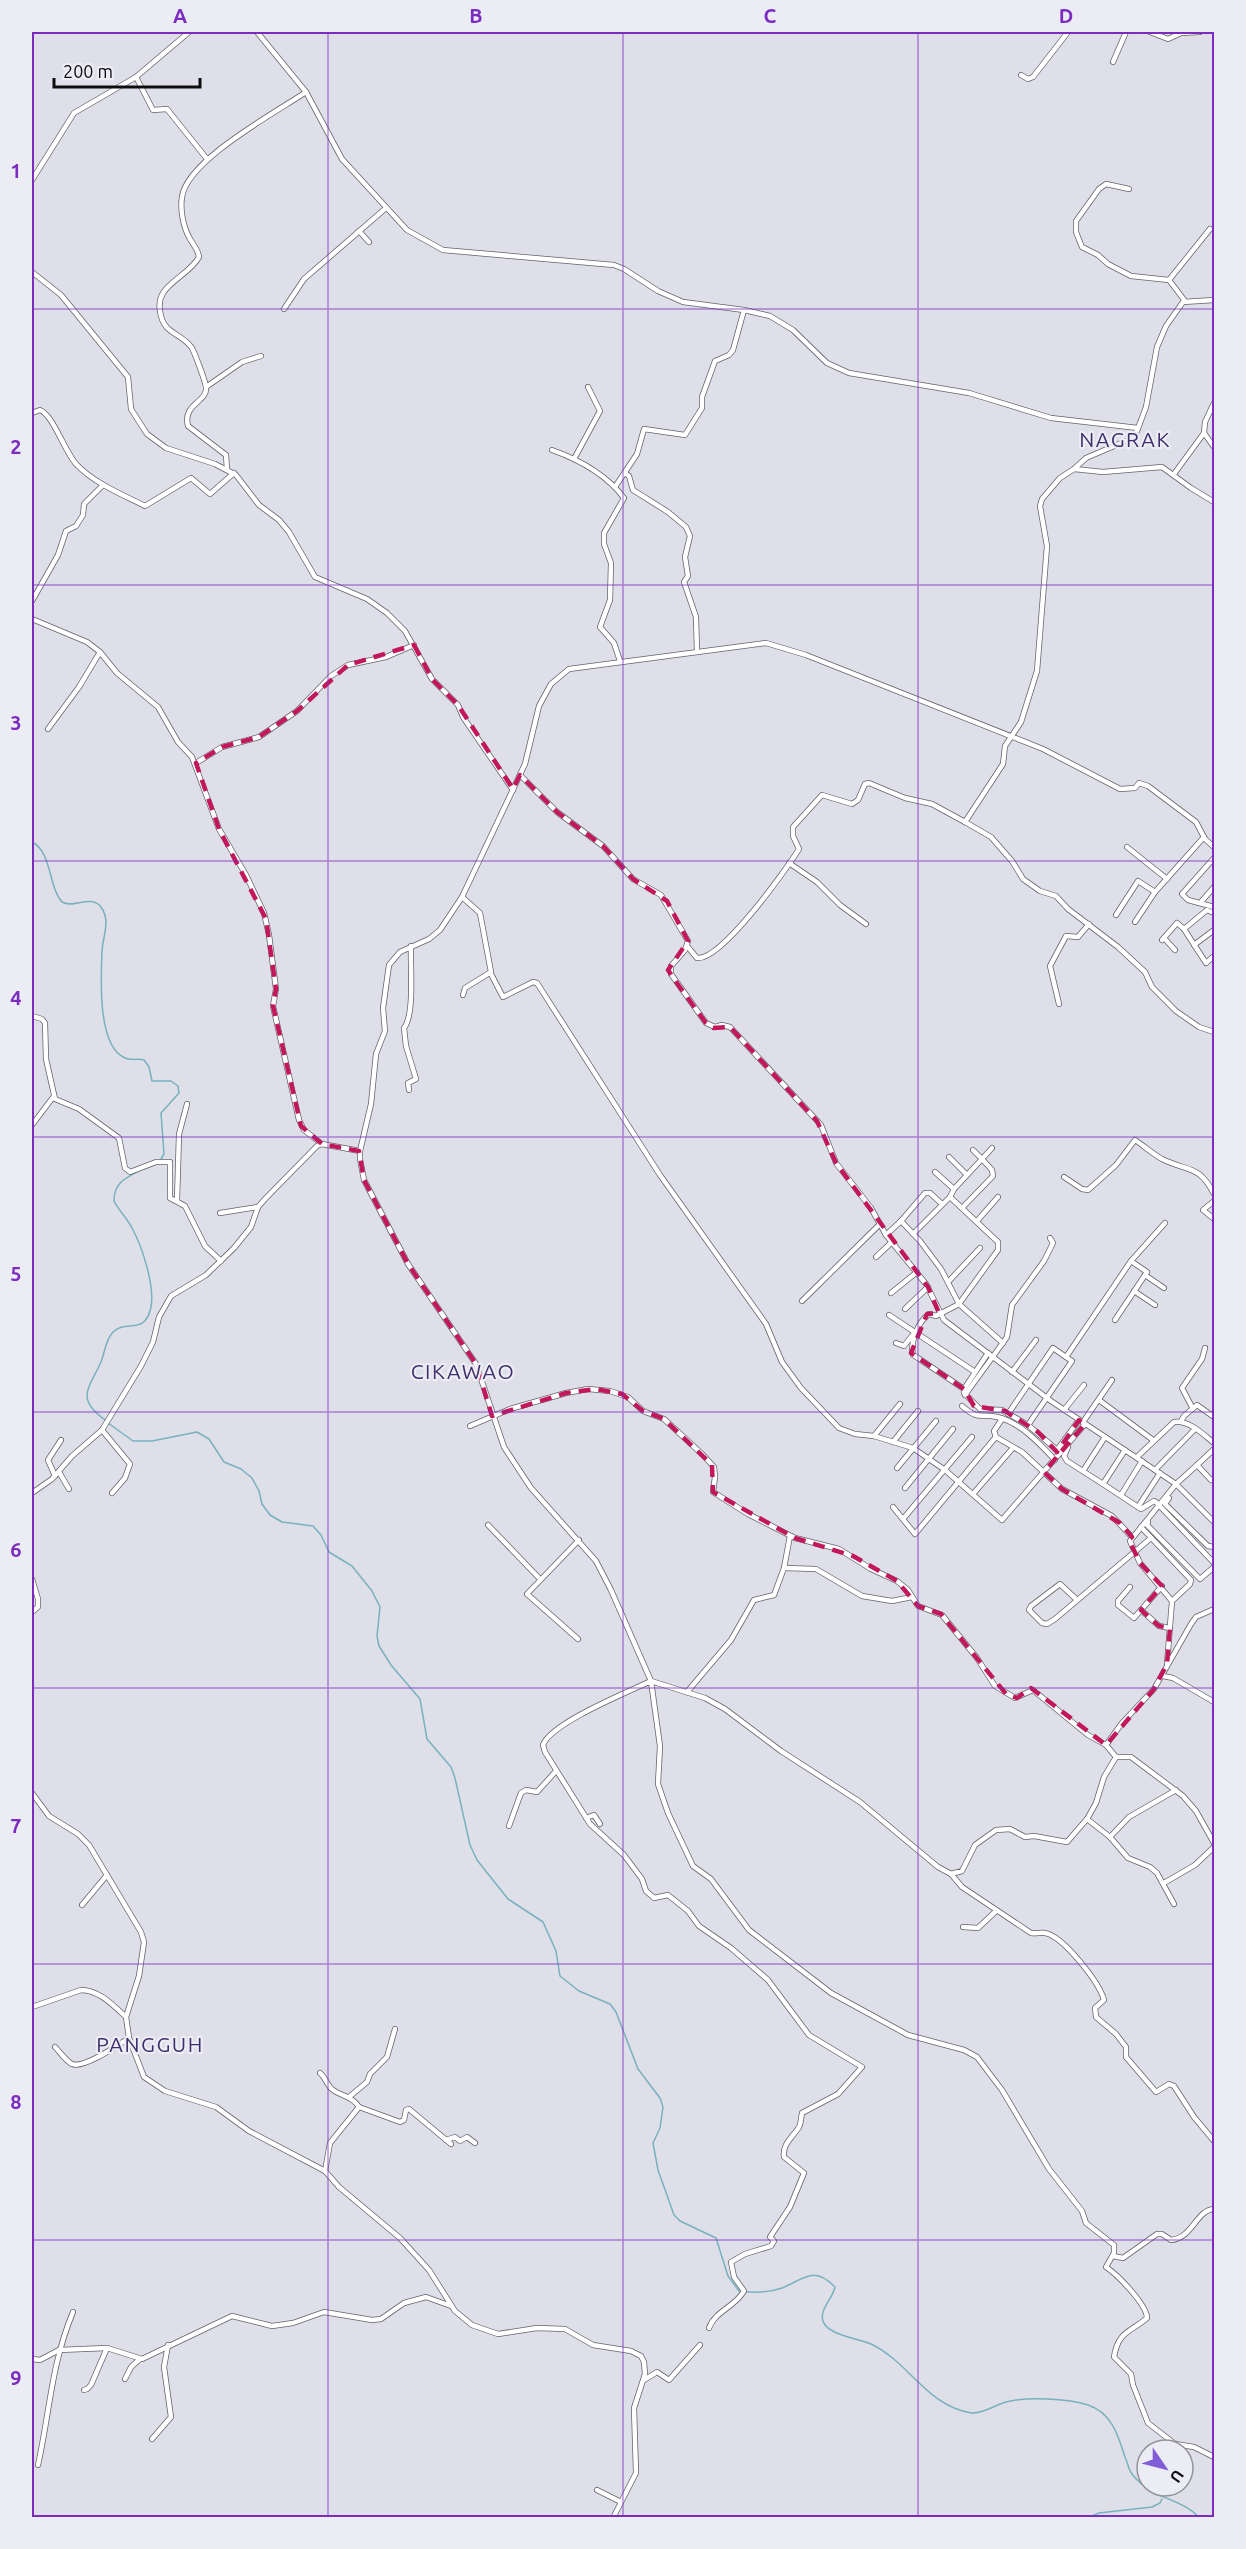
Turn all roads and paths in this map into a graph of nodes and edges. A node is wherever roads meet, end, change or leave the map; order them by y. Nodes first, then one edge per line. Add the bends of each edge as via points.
1 (189, 32) edge
2 (257, 32) edge
3 (1068, 32) edge
4 (1126, 32) edge
5 (1150, 32) edge
6 (1200, 32) edge
7 (1113, 62) dead end
8 (1021, 75) dead end
9 (136, 77) junction
10 (306, 92) junction
11 (207, 159) junction
12 (32, 180) edge
13 (1129, 189) dead end
14 (386, 208) junction
15 (1210, 230) dead end
16 (359, 231) junction
17 (369, 242) dead end
18 (32, 272) edge
19 (1169, 280) junction
20 (1215, 300) edge
21 (1185, 301) junction
22 (284, 309) dead end
23 (744, 310) junction
24 (261, 356) dead end
25 (206, 387) junction
26 (588, 387) dead end
27 (1215, 403) edge
28 (32, 413) edge
29 (1138, 428) junction
30 (1204, 433) junction
31 (1215, 447) edge
32 (552, 450) dead end
33 (574, 459) junction
34 (227, 469) junction
35 (1074, 469) junction
36 (234, 473) junction
37 (625, 473) junction
38 (1174, 474) junction
39 (103, 485) junction
40 (615, 487) junction
41 (1215, 502) edge
42 (32, 601) edge
43 (32, 619) edge
44 (414, 645) junction
45 (100, 652) junction
46 (697, 652) junction
47 (620, 661) junction
48 (48, 729) dead end
49 (1011, 737) junction
50 (196, 763) junction
51 (520, 775) junction
52 (513, 790) junction
53 (965, 822) junction
54 (1204, 837) junction
55 (1128, 847) dead end
56 (1215, 847) edge
57 (1215, 858) edge
58 (789, 863) junction
59 (1167, 879) junction
60 (1215, 887) edge
61 (1155, 892) junction
62 (462, 897) junction
63 (1201, 902) junction
64 (1215, 906) edge
65 (1215, 913) edge
66 (1116, 915) dead end
67 (1135, 922) dead end
68 (866, 924) dead end
69 (1089, 924) junction
70 (1184, 929) junction
71 (1215, 930) edge
72 (1194, 945) junction
73 (411, 946) junction
74 (687, 946) junction
75 (1175, 950) dead end
76 (1215, 956) edge
77 (491, 974) junction
78 (463, 995) dead end
79 (1059, 1004) dead end
80 (32, 1016) edge
81 (1215, 1032) edge
82 (409, 1090) dead end
83 (54, 1096) junction
84 (187, 1104) dead end
85 (32, 1125) edge
86 (322, 1144) junction
87 (992, 1148) dead end
88 (973, 1150) dead end
89 (360, 1151) junction
90 (948, 1156) dead end
91 (982, 1159) junction
92 (935, 1172) dead end
93 (967, 1175) junction
94 (1064, 1177) dead end
95 (954, 1189) junction
96 (1215, 1194) edge
97 (950, 1197) junction
98 (998, 1197) dead end
99 (177, 1201) junction
100 (1215, 1201) edge
101 (942, 1204) junction
102 (258, 1207) junction
103 (962, 1208) junction
104 (220, 1213) dead end
105 (1215, 1219) edge
106 (900, 1221) junction
107 (977, 1221) junction
108 (1165, 1223) dead end
109 (880, 1224) junction
110 (913, 1234) junction
111 (886, 1235) junction
112 (1050, 1239) dead end
113 (892, 1242) junction
114 (980, 1248) dead end
115 (876, 1257) dead end
116 (221, 1261) junction
117 (1131, 1261) junction
118 (917, 1272) junction
119 (1145, 1275) junction
120 (949, 1281) junction
121 (928, 1287) junction
122 (1164, 1288) dead end
123 (1134, 1291) junction
124 (891, 1293) dead end
125 (802, 1301) dead end
126 (959, 1304) junction
127 (1155, 1305) dead end
128 (905, 1309) dead end
129 (939, 1313) junction
130 (889, 1315) dead end
131 (1115, 1320) dead end
132 (916, 1333) junction
133 (1036, 1340) dead end
134 (1003, 1343) junction
135 (896, 1344) dead end
136 (1204, 1348) dead end
137 (988, 1353) junction
138 (993, 1356) junction
139 (1066, 1357) junction
140 (975, 1372) junction
141 (1012, 1372) junction
142 (1112, 1380) dead end
143 (1028, 1384) junction
144 (1084, 1385) dead end
145 (964, 1389) junction
146 (965, 1395) junction
147 (1047, 1398) junction
148 (1099, 1400) junction
149 (900, 1404) dead end
150 (962, 1406) dead end
151 (1192, 1407) junction
152 (1065, 1410) junction
153 (918, 1411) dead end
154 (1008, 1414) junction
155 (492, 1416) junction
156 (1215, 1417) edge
157 (1002, 1419) junction
158 (936, 1421) dead end
159 (1181, 1421) junction
160 (1082, 1422) junction
161 (1028, 1425) junction
162 (470, 1426) dead end
163 (954, 1429) dead end
164 (1195, 1429) junction
165 (102, 1430) junction
166 (874, 1436) junction
167 (972, 1437) dead end
168 (1105, 1437) junction
169 (995, 1438) dead end
170 (61, 1440) dead end
171 (1153, 1440) junction
172 (893, 1442) junction
173 (1070, 1443) junction
174 (1215, 1443) edge
175 (913, 1449) junction
176 (1011, 1449) dead end
177 (1215, 1449) edge
178 (1125, 1450) junction
179 (1137, 1457) junction
180 (929, 1459) junction
181 (1055, 1460) junction
182 (1142, 1461) junction
183 (1197, 1465) junction
184 (897, 1468) dead end
185 (945, 1470) junction
186 (1043, 1470) junction
187 (1083, 1471) junction
188 (1157, 1471) junction
189 (57, 1474) junction
190 (1211, 1480) dead end
191 (958, 1482) junction
192 (1103, 1484) junction
193 (1177, 1485) junction
194 (905, 1488) dead end
195 (69, 1489) dead end
196 (32, 1492) edge
197 (112, 1493) dead end
198 (973, 1494) junction
199 (1120, 1495) junction
200 (1159, 1506) junction
201 (893, 1507) dead end
202 (1138, 1507) junction
203 (903, 1519) junction
204 (1215, 1522) edge
205 (488, 1525) dead end
206 (1141, 1527) junction
207 (790, 1536) junction
208 (1132, 1537) junction
209 (1151, 1538) junction
210 (579, 1540) junction
211 (1215, 1547) edge
212 (1135, 1553) junction
213 (1215, 1565) edge
214 (784, 1568) junction
215 (32, 1579) edge
216 (540, 1579) junction
217 (1162, 1586) junction
218 (1130, 1587) dead end
219 (912, 1597) junction
220 (1029, 1597) dead end
221 (1077, 1600) junction
222 (1173, 1601) junction
223 (1033, 1605) junction
224 (1215, 1609) edge
225 (1141, 1610) junction
226 (32, 1612) edge
227 (1170, 1628) junction
228 (578, 1639) dead end
229 (1167, 1664) junction
230 (1163, 1676) junction
231 (651, 1681) junction
232 (687, 1692) junction
233 (1215, 1702) edge
234 (1106, 1745) junction
235 (1116, 1757) junction
236 (556, 1771) junction
237 (1176, 1790) junction
238 (32, 1796) edge
239 (586, 1818) junction
240 (1087, 1819) junction
241 (600, 1824) dead end
242 (509, 1826) dead end
243 (1110, 1837) junction
244 (1215, 1845) edge
245 (951, 1874) junction
246 (107, 1875) junction
247 (1164, 1883) junction
248 (1174, 1904) dead end
249 (82, 1905) dead end
250 (996, 1911) junction
251 (963, 1927) dead end
252 (32, 2007) edge
253 (126, 2017) junction
254 (395, 2029) dead end
255 (129, 2038) junction
256 (55, 2047) dead end
257 (320, 2073) dead end
258 (349, 2097) junction
259 (359, 2107) junction
260 (446, 2140) junction
261 (1215, 2141) edge
262 (475, 2143) dead end
263 (451, 2144) dead end
264 (325, 2171) junction
265 (1215, 2209) edge
266 (1113, 2256) junction
267 (451, 2307) junction
268 (73, 2312) dead end
269 (709, 2328) dead end
270 (168, 2345) junction
271 (700, 2345) dead end
272 (107, 2348) junction
273 (59, 2350) junction
274 (32, 2359) edge
275 (140, 2359) junction
276 (125, 2379) dead end
277 (644, 2380) junction
278 (84, 2390) dead end
279 (152, 2439) dead end
280 (1215, 2457) edge
281 (38, 2465) dead end
282 (597, 2490) dead end
283 (621, 2502) junction
284 (613, 2517) edge

1 - 9 street
2 - 10 street
3 - 8 street via 1033,77
4 - 7 street
5 - 6 street via 1168,39 1181,33
9 - 11 street via 153,110 166,109
9 - 12 street via 74,113
10 - 11 street
10 - 14 street via 342,159
11 - 25 street via 192,175 182,196 185,227 199,257 168,287 160,304 164,326 191,347
13 - 19 street via 1102,186 1078,217 1078,240 1085,249 1127,275
14 - 16 street
14 - 23 street via 413,234 443,250 608,264 683,302
15 - 19 street
16 - 17 street
16 - 22 street via 299,284
18 - 34 street via 61,295 128,377 131,409 147,434 166,448
19 - 21 street
20 - 21 street
21 - 29 street via 1157,346 1146,407
23 - 29 street via 770,316 827,363 849,374 969,393 1057,419
23 - 37 street via 733,350 715,360 702,408 685,435 644,429 637,454
24 - 25 street via 242,362
25 - 34 street via 186,416 188,426 226,455
26 - 33 street via 600,411
27 - 30 street
28 - 39 street via 41,410 48,415 72,459
29 - 35 street via 1128,440 1086,458
30 - 31 street
30 - 38 street
32 - 33 street
33 - 40 street
34 - 36 street
35 - 38 street via 1103,472 1160,467
35 - 49 street via 1056,482 1041,502 1047,546 1037,671 1021,722
36 - 39 street via 210,494 191,478 146,506
36 - 44 street via 289,532 315,577 380,607
37 - 40 street
37 - 46 street via 633,490 678,519 688,531 688,576 684,582 696,617
38 - 41 street
39 - 42 street via 84,504 76,526 66,531 58,555
40 - 47 street via 624,498 604,533 611,563 610,600 600,627 614,644
43 - 45 street via 80,638
44 - 50 street via 386,657 348,665 331,676 297,711 259,737 222,747
44 - 52 street via 432,679 458,705
45 - 48 street
45 - 50 street via 117,673 158,707 174,736
46 - 47 street
46 - 49 street via 772,644
47 - 51 street via 569,669 551,684 539,706
49 - 53 street via 1004,750 1003,764
49 - 54 street via 1055,754 1120,789 1134,788 1139,783 1149,786 1199,824
50 - 86 street via 219,829 266,919 276,989 273,1006 299,1120 304,1130
51 - 52 street
51 - 74 street via 557,812 603,846 633,879 662,895 687,939
52 - 62 street
53 - 58 street via 932,804 866,783 852,804 824,795 817,798 793,827 799,849
53 - 69 street via 991,837 1023,879 1056,896
54 - 56 street
54 - 59 street
55 - 59 street
57 - 63 street via 1182,894 1188,900
58 - 68 street
58 - 74 street via 758,906 720,945 699,959
59 - 61 street
60 - 63 street
61 - 66 street via 1138,881
61 - 67 street
62 - 73 street via 440,930
62 - 77 street via 480,914
63 - 64 street
65 - 70 street via 1207,910
69 - 79 street via 1078,937 1066,936 1050,966
69 - 81 street via 1144,972 1152,987 1176,1011 1199,1028
70 - 72 street
70 - 75 street via 1177,923 1163,939
71 - 72 street
72 - 76 street via 1206,963
73 - 82 street via 409,1023 404,1028 416,1079 408,1083
73 - 89 street via 389,965 383,1008 385,1031 376,1054
74 - 109 street via 670,968 671,975 706,1023 715,1028 730,1027 814,1117 836,1163
77 - 78 street via 465,988
77 - 166 street via 503,997 537,983 660,1175 744,1291 782,1362 801,1388 839,1428
80 - 83 street via 45,1023 46,1059
83 - 85 street
83 - 99 street via 118,1138 125,1168 130,1173 168,1161 169,1195
84 - 99 street via 179,1134
86 - 89 street
86 - 102 street
87 - 91 street
88 - 91 street
89 - 155 street via 362,1175 408,1264 476,1364
90 - 93 street
91 - 93 street
91 - 103 street via 994,1174
92 - 95 street
93 - 95 street
94 - 96 street via 1088,1190 1116,1165 1135,1140 1162,1158 1204,1176
95 - 97 street
97 - 101 street
97 - 103 street
98 - 107 street
99 - 116 street via 184,1206 205,1246
100 - 105 street via 1203,1210
101 - 106 street via 927,1193
101 - 110 street
102 - 104 street
102 - 116 street via 243,1238
103 - 107 street
106 - 110 street
106 - 111 street
107 - 126 street via 997,1239 998,1250
108 - 117 street
109 - 111 street
109 - 125 street
110 - 120 street
111 - 113 street
112 - 134 street via 1053,1243 1049,1253 1012,1305 1010,1331
113 - 115 street
113 - 118 street
114 - 120 street
116 - 165 street via 171,1296 141,1366
117 - 119 street via 1147,1272
117 - 139 street
118 - 121 street
118 - 124 street
119 - 122 street
119 - 123 street
120 - 126 street
121 - 128 street
121 - 129 street
123 - 127 street
123 - 131 street
126 - 129 street
126 - 134 street
129 - 132 street via 927,1316
129 - 137 street
130 - 132 street
132 - 135 street via 904,1346
132 - 140 street
132 - 145 street via 913,1355
133 - 141 street
134 - 138 street
136 - 151 street via 1202,1359 1182,1388
137 - 138 street
137 - 140 street
138 - 141 street
138 - 146 street
139 - 143 street via 1053,1347
139 - 147 street via 1072,1361
140 - 145 street
141 - 143 street
142 - 148 street
143 - 147 street
143 - 154 street
144 - 152 street
145 - 146 street
146 - 154 street via 980,1409
147 - 152 street
147 - 161 street
148 - 160 street
148 - 171 street
149 - 166 street
150 - 157 street via 978,1416
151 - 156 street via 1198,1405
151 - 159 street
152 - 160 street
153 - 172 street
154 - 161 street
155 - 162 street
155 - 207 street via 577,1391 596,1389 622,1394 643,1411 664,1419 712,1465 713,1492
155 - 210 street via 504,1447 522,1476
157 - 181 street via 1024,1431
157 - 186 street via 995,1435
158 - 175 street
159 - 164 street
159 - 171 street via 1169,1424
160 - 161 street via 1057,1450
160 - 168 street
160 - 173 street
163 - 180 street
164 - 174 street
164 - 188 street
165 - 189 street
165 - 197 street via 130,1464 125,1478
166 - 172 street
167 - 185 street
168 - 178 street
168 - 187 street
169 - 191 street
170 - 189 street via 48,1460
171 - 179 street
172 - 175 street
173 - 181 street
173 - 187 street via 1065,1459
175 - 180 street
175 - 184 street
176 - 198 street
177 - 183 street
178 - 179 street
178 - 192 street
179 - 182 street
180 - 185 street
180 - 194 street
181 - 186 street
182 - 188 street
182 - 199 street
183 - 190 street
183 - 193 street
185 - 191 street
185 - 203 street
186 - 198 street via 1002,1520
186 - 208 street via 1062,1489 1112,1516
187 - 192 street
188 - 193 street
188 - 202 street
189 - 195 street
189 - 196 street
191 - 198 street
191 - 203 street via 915,1534
192 - 199 street
193 - 200 street
193 - 204 street
193 - 211 street via 1166,1504 1208,1546
199 - 202 street
200 - 202 street via 1154,1501 1143,1509
200 - 206 street
200 - 213 street
200 - 213 street via 1147,1525 1200,1579
201 - 203 street
205 - 216 street
206 - 208 street
206 - 209 street
207 - 214 street
207 - 219 street via 839,1549 897,1581
208 - 212 street via 1130,1543
209 - 212 street
209 - 222 street via 1191,1580
210 - 216 street
210 - 231 street via 611,1590
212 - 217 street
212 - 221 street
214 - 219 street via 822,1571 862,1596 892,1601
214 - 232 street via 774,1595 754,1600 731,1640
215 - 226 street via 39,1601
216 - 228 street via 528,1591 529,1598
217 - 222 street
217 - 225 street
218 - 225 street via 1118,1605 1134,1618
219 - 234 street via 918,1605 944,1617 996,1688 1016,1698 1033,1690
220 - 223 street
221 - 223 street via 1060,1584
221 - 223 street via 1047,1624 1030,1612
222 - 227 street
224 - 229 street via 1196,1617
225 - 227 street via 1159,1626
227 - 229 street
229 - 230 street
230 - 233 street
230 - 234 street
231 - 232 street
231 - 236 street via 548,1736 543,1748
231 - 266 street via 660,1746 658,1784 693,1866 711,1878 749,1930 831,1993 908,2035 977,2057 1002,2090 1049,2169 1082,2211 1086,2223 1114,2245
232 - 245 street via 725,1709 781,1752 860,1802
234 - 235 street
235 - 237 street via 1131,1757
235 - 240 street
236 - 239 street
236 - 242 street via 537,1792 521,1793
237 - 243 street via 1126,1819
237 - 244 street via 1192,1806
238 - 246 street via 50,1816 83,1838
239 - 241 street via 594,1815
239 - 269 street via 596,1832 624,1855 650,1896 668,1895 681,1904 699,1926 768,1980 809,2035 862,2065 838,2094 802,2113 800,2126 783,2153 804,2173 791,2205 770,2237 774,2241 771,2246 731,2261 734,2277 744,2291 715,2317
240 - 243 street
240 - 245 street via 1067,1842 996,1830 975,1845 962,1871
243 - 247 street via 1128,1858 1150,1867
244 - 247 street via 1195,1865
245 - 250 street via 962,1887
246 - 249 street
246 - 253 street via 144,1938 139,1976
247 - 248 street
250 - 251 street via 977,1928
250 - 261 street via 1033,1934 1045,1932 1056,1938 1080,1962 1100,1988 1104,2000 1095,2009 1096,2017 1126,2047 1125,2055 1131,2064 1156,2092 1173,2085
252 - 253 street via 89,1990 101,1995
253 - 255 street
254 - 258 street via 387,2057
255 - 256 street via 77,2065
255 - 264 street via 140,2071 156,2086 216,2107 249,2131
257 - 258 street via 331,2089
258 - 259 street
259 - 260 street via 400,2122 409,2109
259 - 264 street via 330,2143
260 - 262 street via 467,2137
260 - 263 street
264 - 267 street via 407,2245 441,2287
265 - 266 street via 1208,2210 1181,2238 1171,2240 1160,2234 1123,2258
266 - 280 street via 1106,2266 1122,2279 1148,2316 1125,2331 1116,2347 1115,2360 1131,2374 1148,2423 1175,2444 1194,2447
267 - 270 street via 426,2297 404,2303 381,2319 324,2312 272,2326 232,2316
267 - 277 street via 466,2321 498,2334 560,2328 593,2345 637,2353 644,2362
268 - 273 street
270 - 275 street
270 - 279 street via 164,2367 171,2417
271 - 277 street via 669,2380 657,2373
272 - 273 street
272 - 275 street
272 - 278 street via 91,2385
273 - 274 street via 40,2360
273 - 281 street
275 - 276 street
277 - 283 street via 634,2408 636,2473
282 - 283 street
283 - 284 street

